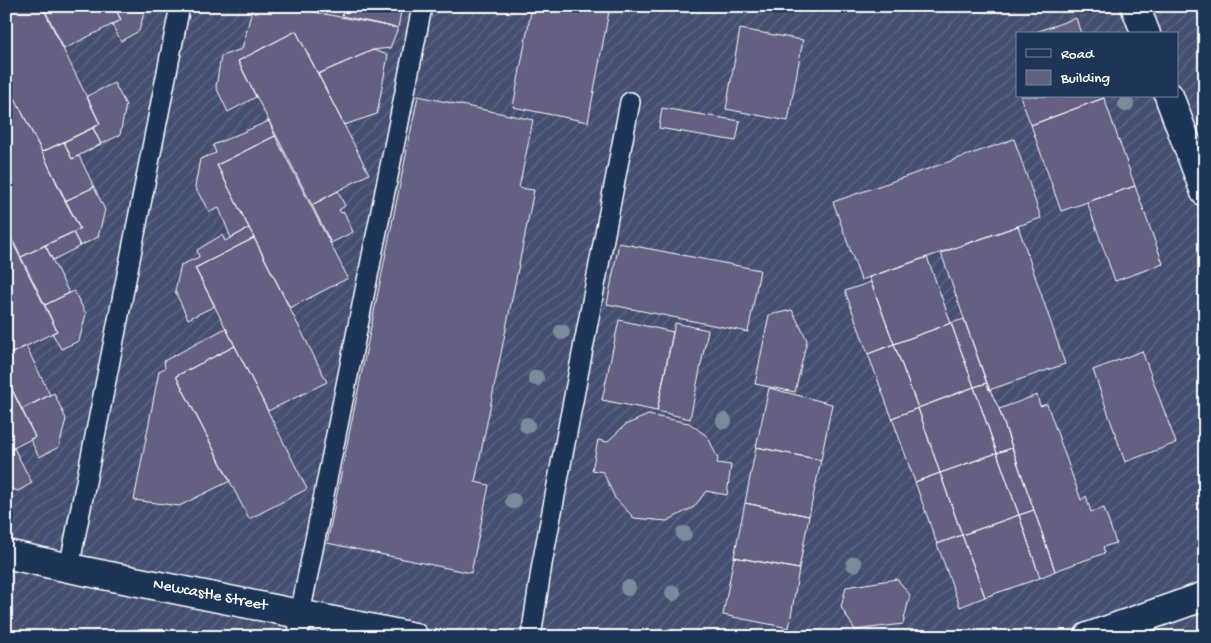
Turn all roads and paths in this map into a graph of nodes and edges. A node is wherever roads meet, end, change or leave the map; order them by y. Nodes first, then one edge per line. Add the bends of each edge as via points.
1 (180, 6) edge
2 (1135, 6) edge
3 (421, 12) dead end
4 (1145, 32) edge
5 (1170, 98) edge
6 (630, 102) dead end
7 (1205, 192) edge
8 (6, 554) edge
9 (69, 568) junction
10 (1205, 596) edge
11 (299, 625) edge
12 (414, 637) edge
13 (531, 637) edge
14 (1088, 637) edge

1 - 9 lane
2 - 4 street
3 - 11 lane
5 - 7 street
6 - 13 lane
8 - 9 street, Newcastle Street
9 - 11 street, Newcastle Street
10 - 14 street
11 - 12 street, Newcastle Street

